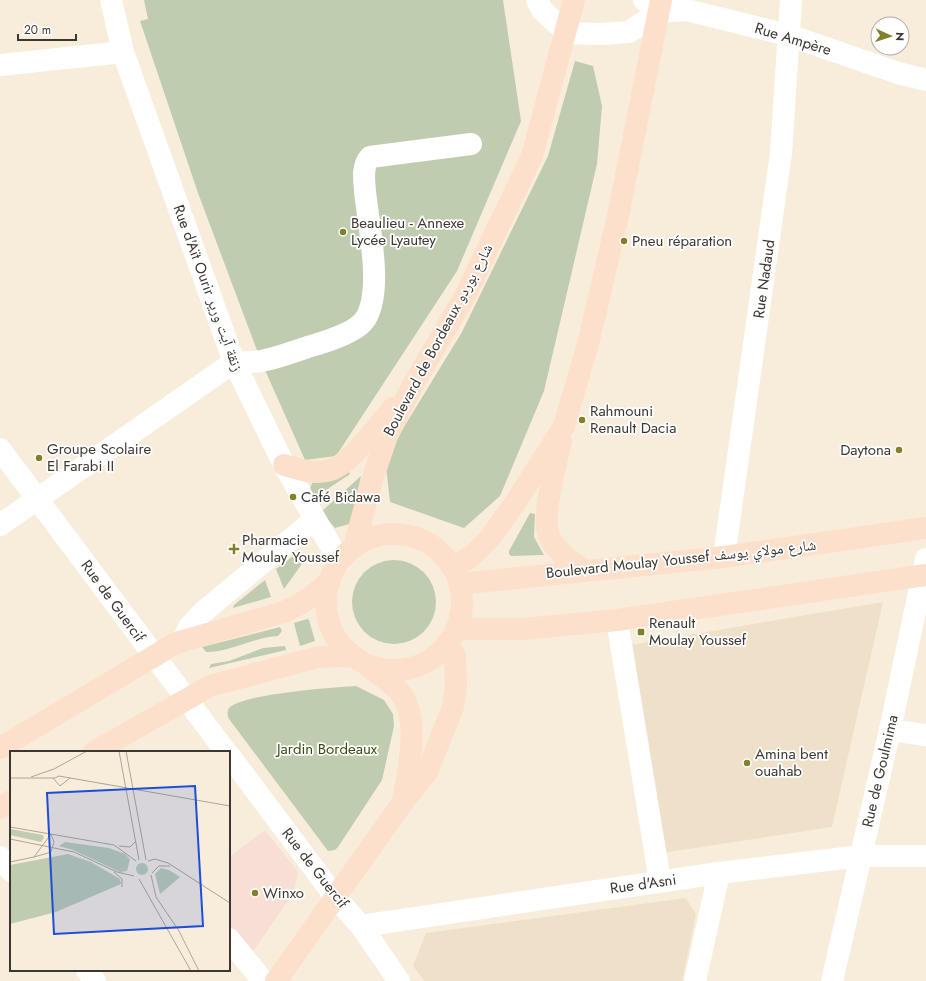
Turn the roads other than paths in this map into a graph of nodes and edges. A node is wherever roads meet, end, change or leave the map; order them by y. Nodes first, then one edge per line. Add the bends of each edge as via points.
1 (111, 0) edge
2 (537, 0) edge
3 (574, 0) edge
4 (791, 0) edge
5 (655, 4) edge
6 (567, 33) junction
7 (788, 35) junction
8 (123, 52) junction
9 (0, 66) edge
10 (926, 80) edge
11 (471, 144) dead end
12 (234, 362) junction
13 (414, 383) junction
14 (564, 426) junction
15 (0, 449) edge
16 (284, 465) junction
17 (38, 499) junction
18 (314, 520) junction
19 (0, 525) edge
20 (926, 528) edge
21 (724, 558) junction
22 (341, 563) junction
23 (585, 570) junction
24 (925, 570) edge
25 (455, 575) junction
26 (617, 620) junction
27 (452, 636) junction
28 (183, 640) junction
29 (153, 655) junction
30 (358, 659) junction
31 (186, 699) junction
32 (890, 730) junction
33 (926, 735) edge
34 (0, 748) edge
35 (96, 751) edge
36 (225, 751) edge
37 (230, 756) edge
38 (10, 802) edge
39 (403, 802) junction
40 (0, 808) edge
41 (861, 856) junction
42 (926, 856) edge
43 (0, 857) edge
44 (10, 870) edge
45 (719, 873) junction
46 (660, 881) junction
47 (336, 898) junction
48 (361, 926) junction
49 (230, 941) edge
50 (88, 971) edge
51 (95, 981) edge
52 (263, 981) edge
53 (276, 981) edge
54 (399, 981) edge
55 (696, 981) edge
56 (832, 981) edge

1 - 8 street, Rue d'Aït Ourir زنقة آيت ورير
2 - 6 street via 542,10
3 - 6 main road, Boulevard de Bordeaux شارع بوردو
4 - 7 street, Rue Nadaud
5 - 6 street via 630,32
5 - 7 street, Rue Ampère
5 - 14 main road via 618,216 591,333
6 - 13 main road, Boulevard de Bordeaux شارع بوردو via 532,156 465,296
7 - 10 street, Rue Ampère via 898,73
7 - 21 street, Rue Nadaud via 781,153
8 - 9 street
8 - 12 street, Rue d'Aït Ourir زنقة آيت ورير
11 - 12 street via 370,157 366,162 364,182 374,291 373,302 362,322 322,343 261,361
12 - 16 street, Rue d'Aït Ourir زنقة آيت ورير
12 - 17 street
13 - 16 main road via 338,468 314,472
13 - 22 main road, Boulevard de Bordeaux شارع بوردو via 387,436
14 - 23 main road via 550,496 547,531 556,548
14 - 25 main road via 490,538
15 - 17 street, Rue de Guercif
16 - 18 street, Rue d'Aït Ourir زنقة آيت ورير
17 - 19 street
17 - 29 street, Rue de Guercif
18 - 22 street, Rue d'Aït Ourir زنقة آيت ورير
18 - 28 street via 202,613 189,627
20 - 21 main road, Boulevard Moulay Youssef شارع مولاي يوسف
21 - 23 main road, Boulevard Moulay Youssef شارع مولاي يوسف
22 - 25 main road via 372,538 393,534 415,538 437,550
22 - 28 main road via 317,595 299,606
22 - 30 main road via 327,598 328,616 338,640
23 - 25 main road, Boulevard Moulay Youssef شارع مولاي يوسف
24 - 26 main road
24 - 32 street, Rue de Goulmima
25 - 27 main road via 462,606
26 - 27 main road
26 - 46 street
27 - 30 main road via 437,654 416,666 393,670 376,668
27 - 39 main road via 456,664 453,708 427,772
28 - 29 main road
29 - 31 street, Rue de Guercif
29 - 34 main road
30 - 31 main road via 318,657 210,686
30 - 39 main road via 398,690 410,714 409,758
31 - 35 main road
31 - 36 street, Rue de Guercif
32 - 33 street
32 - 41 street, Rue de Goulmima
37 - 47 street, Rue de Guercif
38 - 40 main road
39 - 47 main road
41 - 42 street, Rue d'Asni
41 - 45 street, Rue d'Asni
41 - 56 street, Rue de Goulmima
43 - 44 street
45 - 46 street, Rue d'Asni
45 - 55 street
46 - 48 street, Rue d'Asni
47 - 48 street, Rue de Guercif
47 - 53 main road
48 - 54 street, Rue de Guercif
49 - 52 street
50 - 51 street

